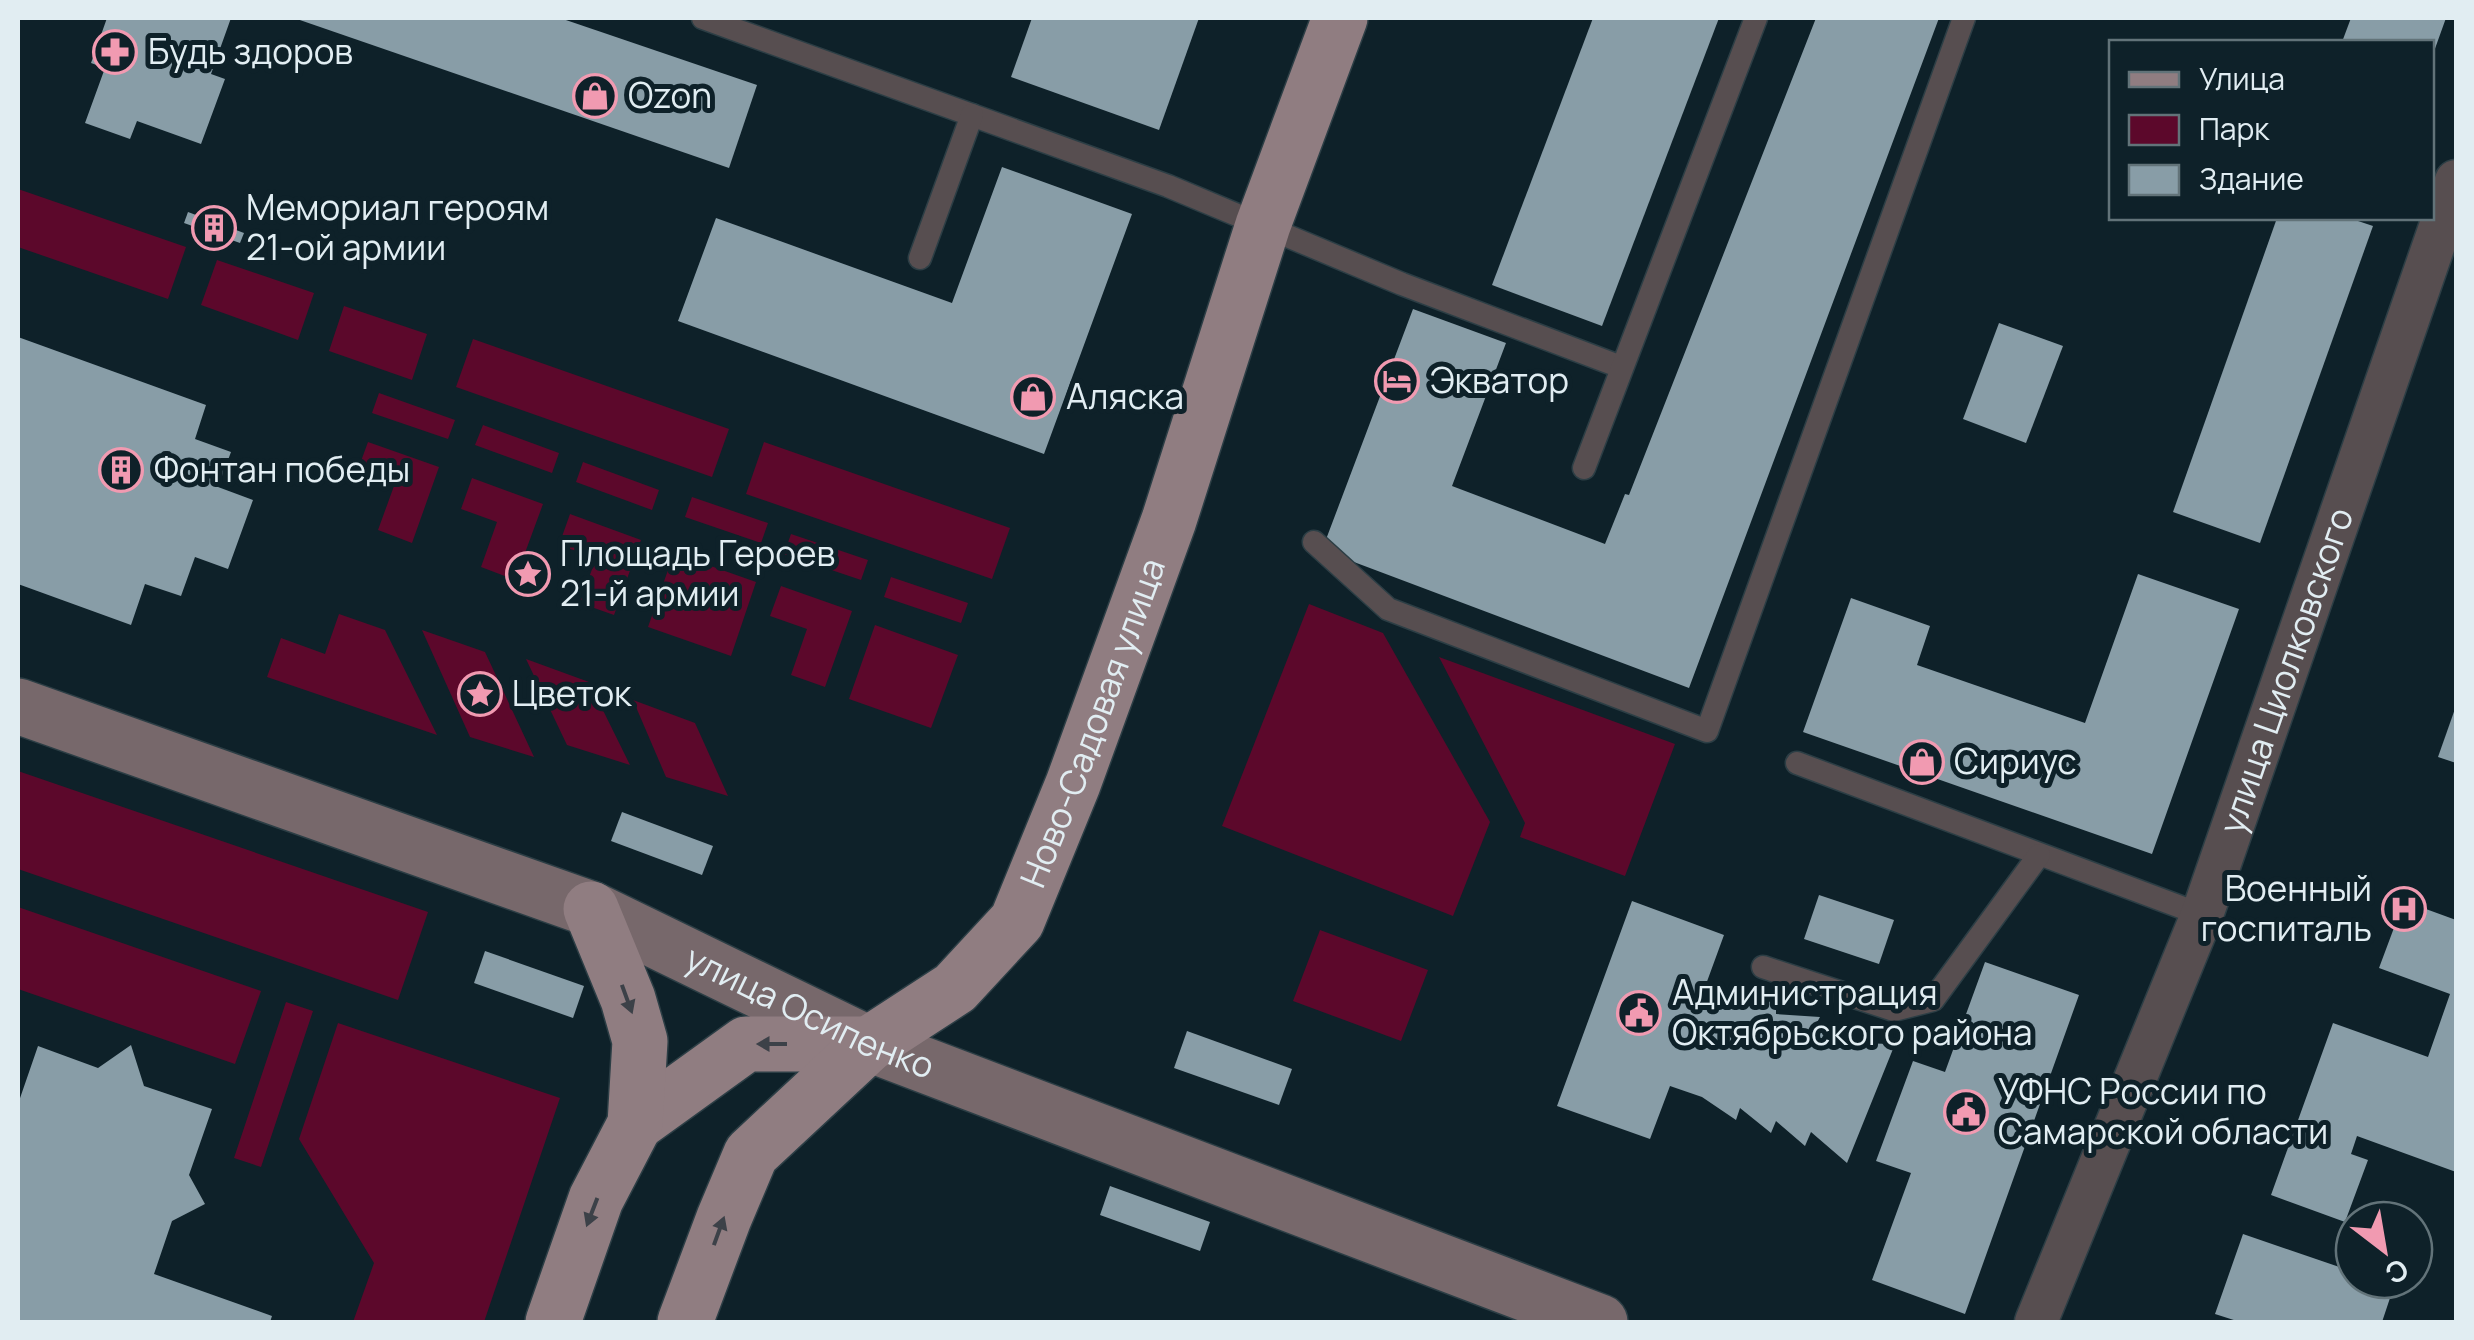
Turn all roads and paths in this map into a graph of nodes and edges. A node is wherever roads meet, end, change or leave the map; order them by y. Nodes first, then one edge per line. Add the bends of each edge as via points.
1 (702, 18) edge
2 (1340, 18) edge
3 (1756, 18) edge
4 (1964, 18) edge
5 (972, 115) junction
6 (2456, 180) edge
7 (1263, 225) junction
8 (920, 258) dead end
9 (1621, 367) junction
10 (1584, 468) dead end
11 (1314, 542) dead end
12 (18, 706) edge
13 (1796, 763) dead end
14 (2039, 855) junction
15 (590, 909) junction
16 (2202, 915) junction
17 (1763, 967) dead end
18 (869, 1044) junction
19 (635, 1124) junction
20 (553, 1322) edge
21 (685, 1322) edge
22 (1600, 1322) edge
23 (2036, 1322) edge

1 - 5 lane
2 - 7 main road, Ново-Садовая улица
3 - 9 lane
4 - 11 lane via 1939,50 1707,732 1388,610
5 - 7 lane
5 - 8 lane
6 - 16 street, улица Циолковского
7 - 9 lane
7 - 18 main road, Ново-Садовая улица via 1164,534 1017,922 955,988
9 - 10 lane
12 - 15 main road, улица Осипенко
13 - 14 lane
14 - 16 lane
14 - 17 lane via 1933,1000 1894,1010
15 - 18 main road, улица Осипенко
15 -> 19 main road via 640,1041
16 - 23 street, улица Циолковского
18 -> 19 main road via 746,1044
21 -> 18 main road, Ново-Садовая улица via 751,1154
18 - 22 main road, улица Осипенко
19 -> 20 main road via 596,1200

